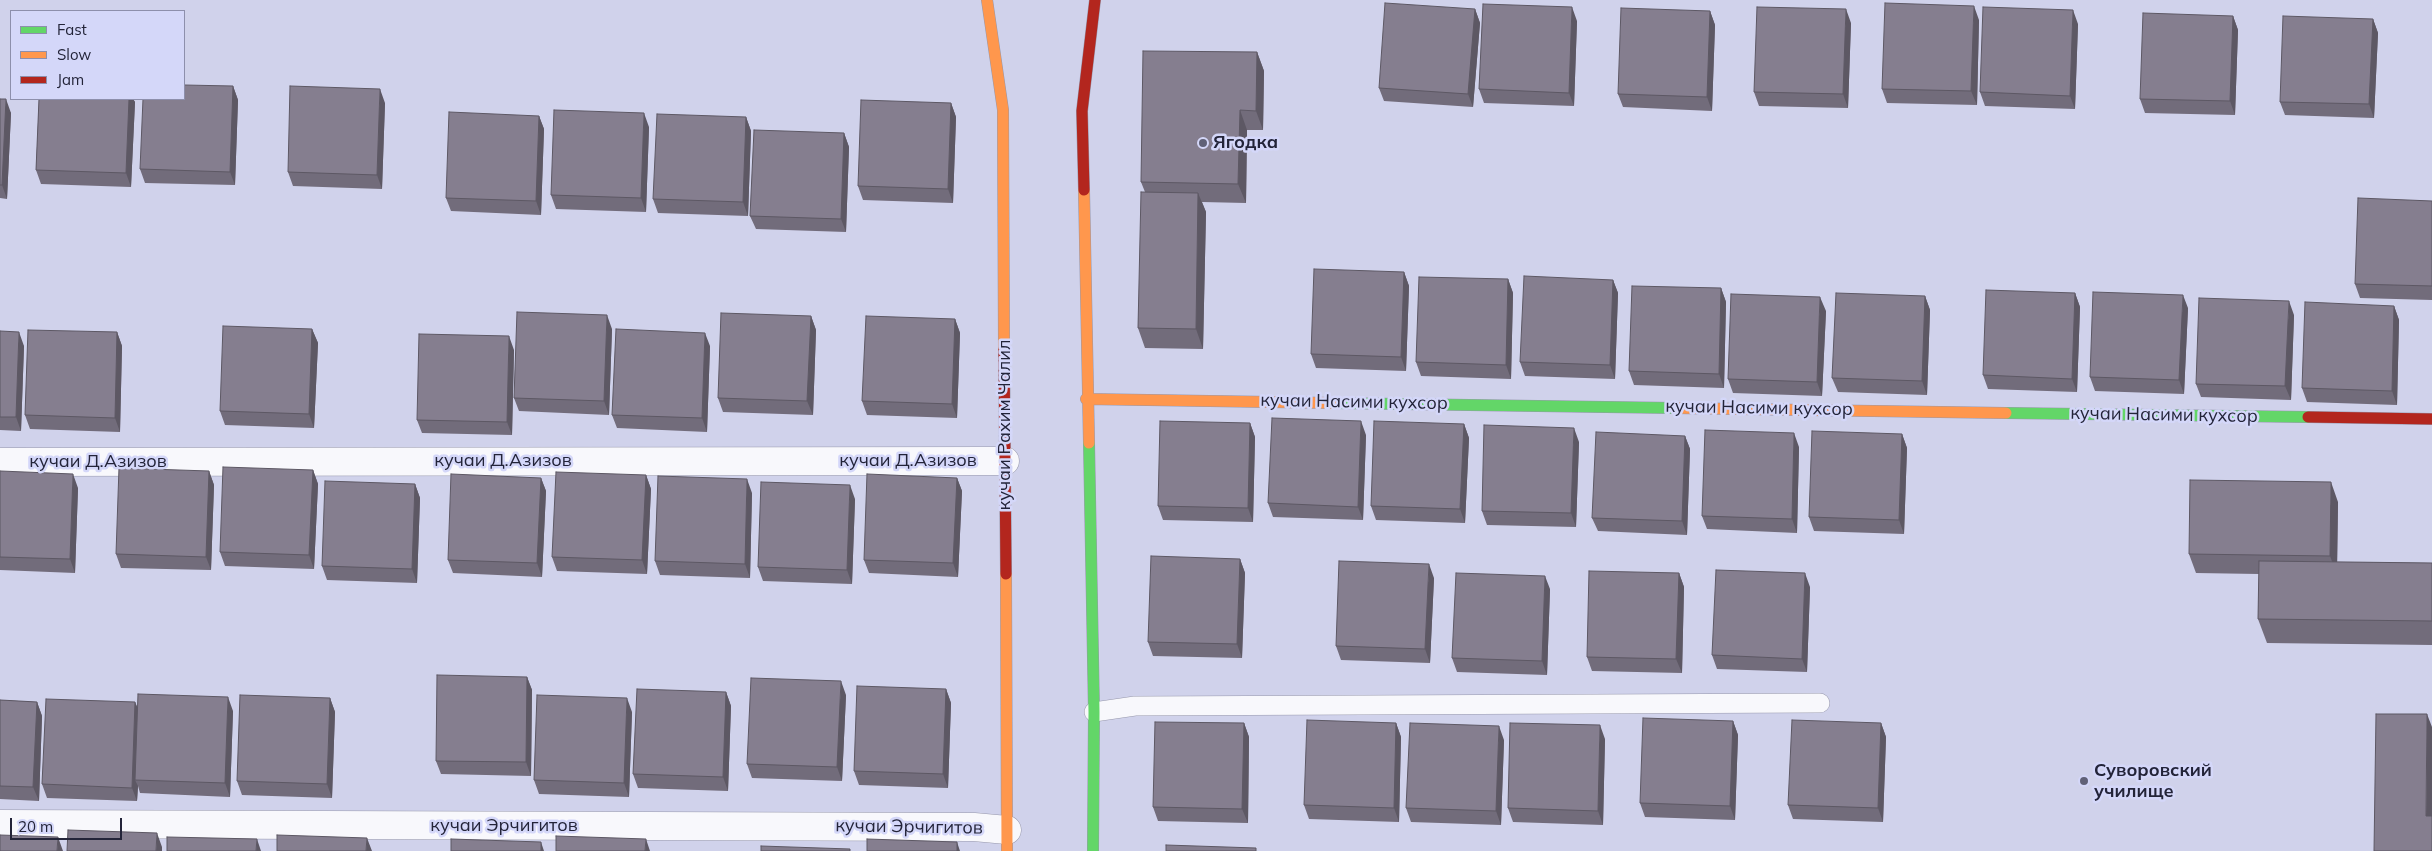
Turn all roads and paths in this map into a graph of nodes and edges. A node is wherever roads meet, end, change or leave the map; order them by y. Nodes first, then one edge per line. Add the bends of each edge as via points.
1 (987, 0) edge
2 (1095, 0) edge
3 (1086, 399) junction
4 (2432, 419) edge
5 (1005, 461) junction
6 (0, 462) edge
7 (1820, 703) dead end
8 (1094, 712) junction
9 (0, 824) edge
10 (1007, 840) edge
11 (1093, 851) edge

1 - 5 main road, кучаи Рахим Чалил via 1003,110
2 - 3 main road via 1082,112
3 - 4 main road, кучаи Насими кухсор
3 - 8 main road
5 - 6 street, кучаи Д.Азизов
5 - 10 main road, кучаи Рахим Чалил
7 - 8 lane via 1144,706
8 - 11 main road
9 - 10 street, кучаи Эрчигитов via 974,827

